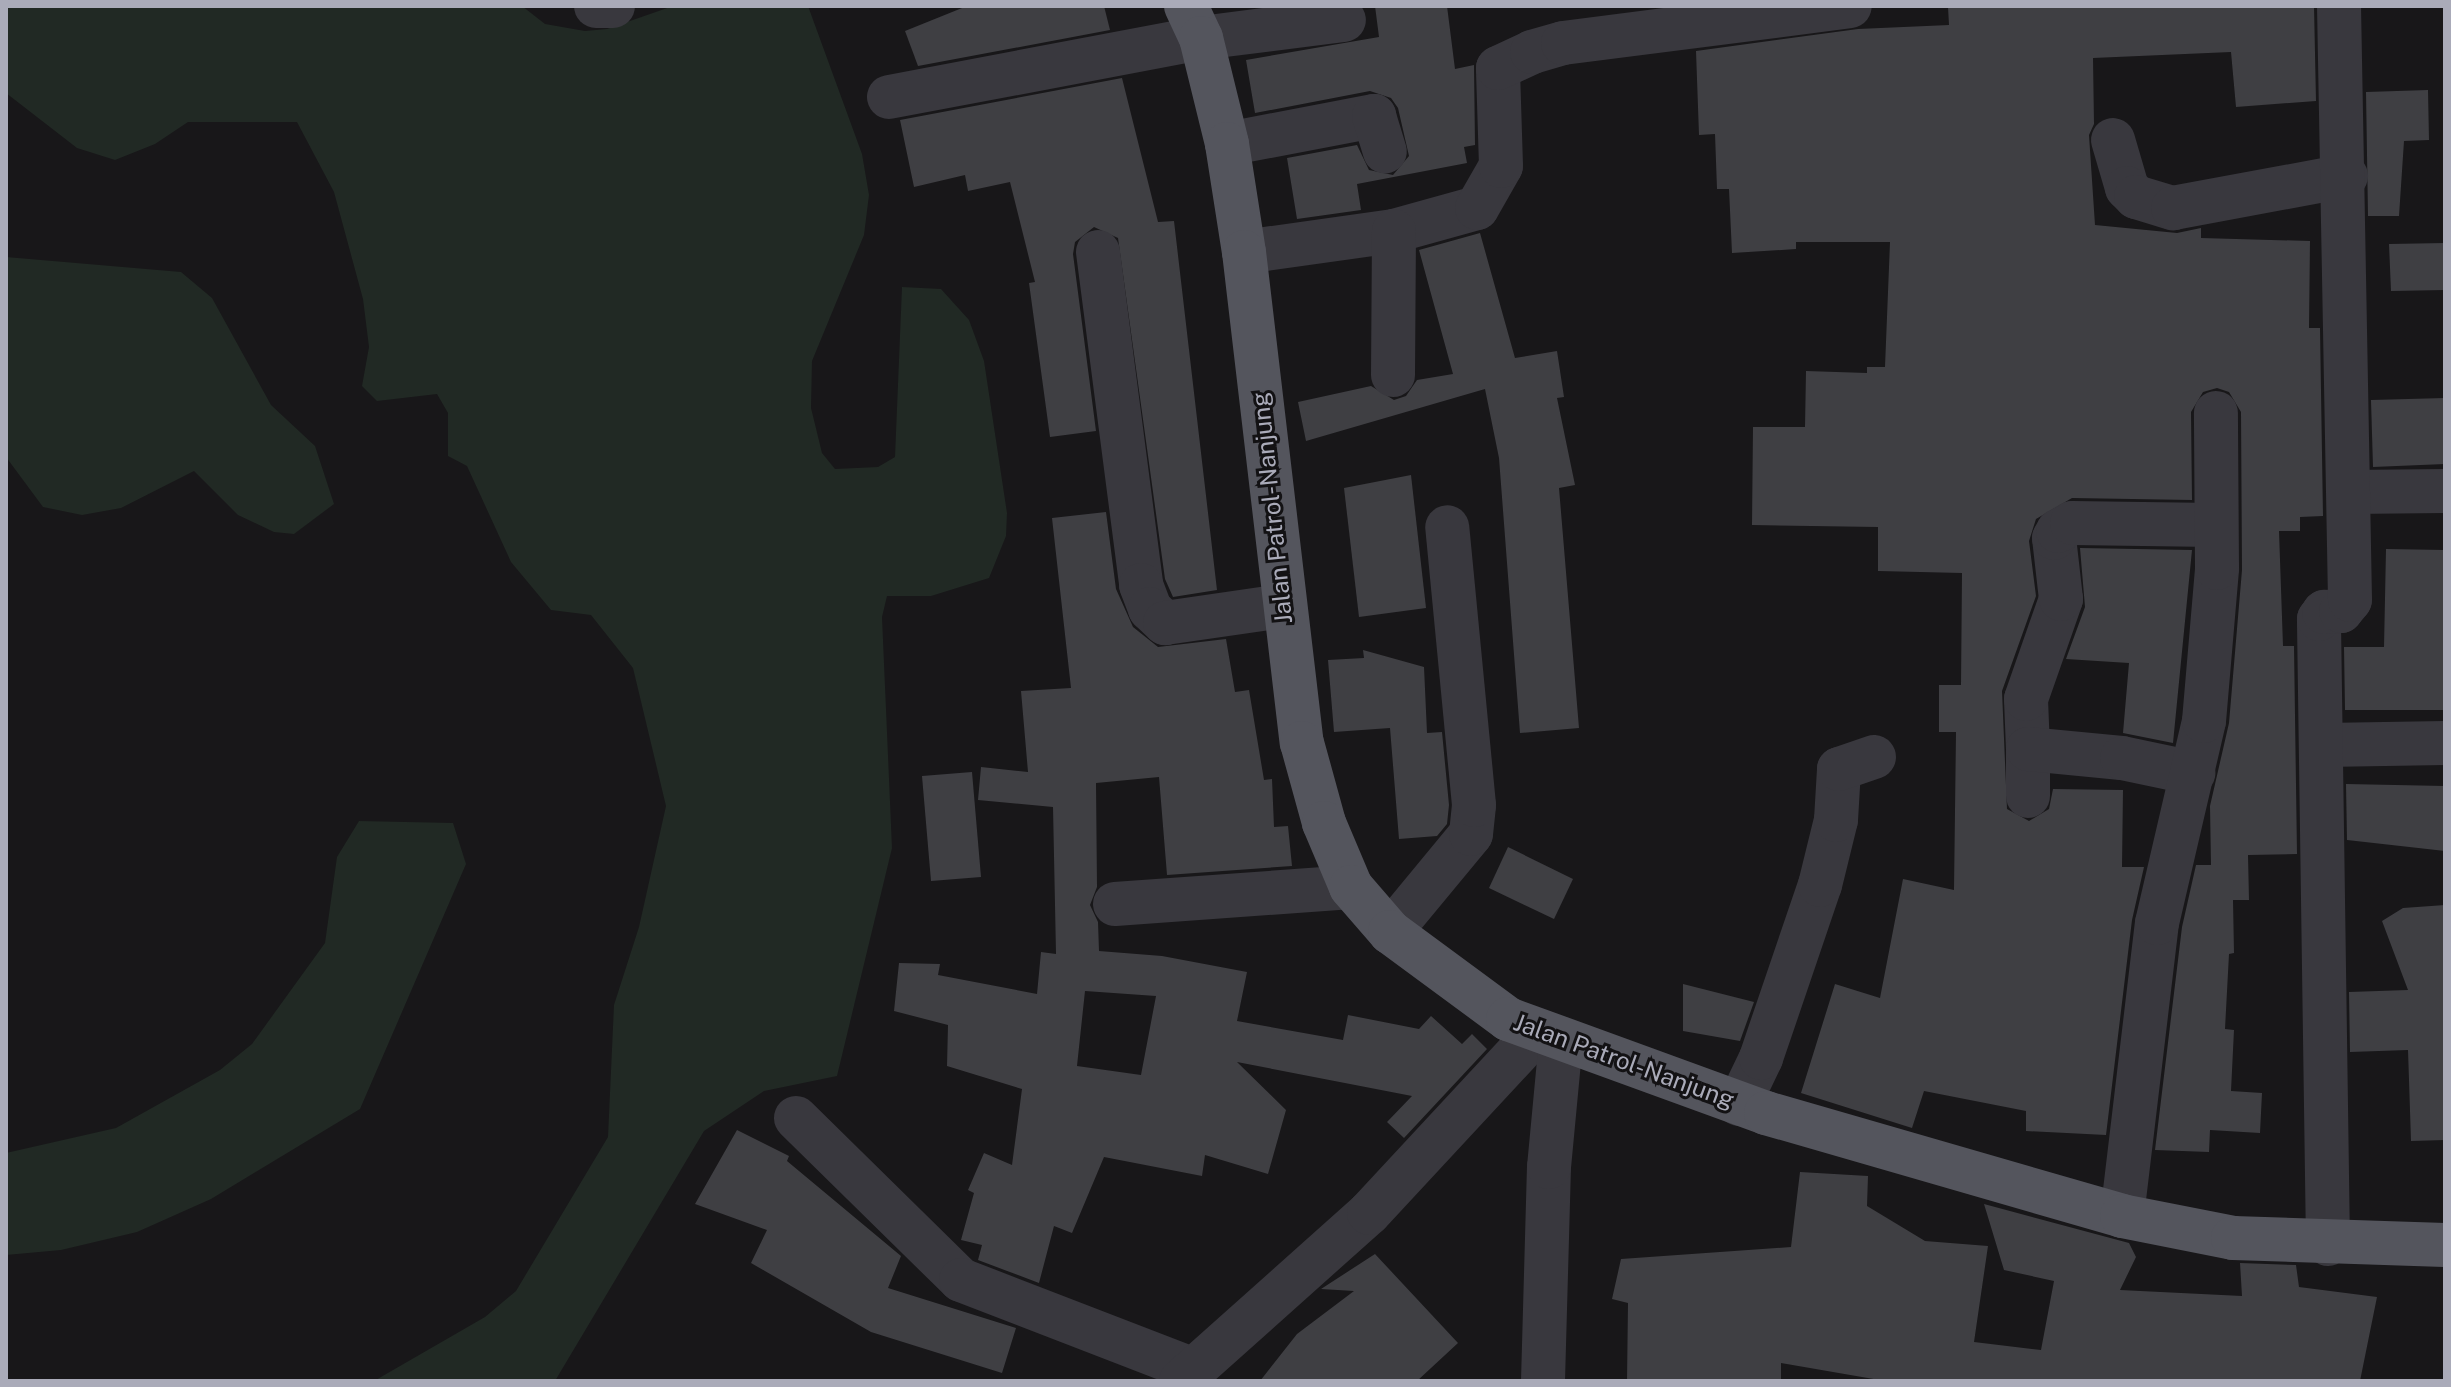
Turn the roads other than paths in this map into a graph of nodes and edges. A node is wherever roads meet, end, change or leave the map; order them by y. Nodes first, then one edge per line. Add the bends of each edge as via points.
1 (596, 6) edge
2 (613, 6) edge
3 (1850, 6) edge
4 (2339, 6) edge
5 (1669, 18) edge
6 (1344, 20) dead end
7 (1194, 22) edge
8 (889, 97) dead end
9 (2113, 140) dead end
10 (1227, 144) junction
11 (1385, 151) dead end
12 (2346, 176) junction
13 (1394, 231) junction
14 (1098, 252) dead end
15 (1244, 252) junction
16 (1393, 375) dead end
17 (2216, 413) dead end
18 (2445, 491) edge
19 (2349, 492) junction
20 (2214, 525) junction
21 (1447, 527) dead end
22 (1283, 606) junction
23 (2445, 743) edge
24 (2324, 745) junction
25 (2028, 749) junction
26 (1874, 757) dead end
27 (2193, 773) junction
28 (2028, 796) dead end
29 (1351, 887) junction
30 (1115, 904) dead end
31 (1390, 932) junction
32 (1549, 1036) junction
33 (1739, 1104) junction
34 (796, 1118) dead end
35 (2122, 1216) junction
36 (2328, 1244) junction
37 (2445, 1245) edge
38 (1186, 1375) edge
39 (1543, 1381) edge

1 - 2 street
3 - 5 street
4 - 12 street
5 - 13 street via 1563,43 1498,68 1501,166 1490,193 1477,208
6 - 7 street
7 - 8 street
7 - 10 main road, Jalan Patrol-Nanjung
9 - 12 street via 2127,188 2136,197 2173,208
10 - 11 street via 1374,116
10 - 15 main road, Jalan Patrol-Nanjung
12 - 19 street via 2342,389
13 - 15 street
13 - 16 street
14 - 22 street via 1141,585 1150,609 1165,623
15 - 22 main road, Jalan Patrol-Nanjung
17 - 20 street
18 - 19 street
19 - 24 street via 2350,600 2341,611 2324,612 2319,619
20 - 25 street via 2072,523 2058,531 2054,538 2061,599 2026,699
20 - 27 street via 2217,568 2210,672
21 - 31 street via 1474,805 1471,834
22 - 29 main road, Jalan Patrol-Nanjung via 1302,743 1324,823
23 - 24 street
24 - 36 street
25 - 27 street via 2122,758
25 - 28 street
26 - 33 street via 1839,769 1836,820 1820,885 1766,1044
27 - 35 street via 2157,923
29 - 30 street
29 - 31 main road, Jalan Patrol-Nanjung
31 - 32 main road, Jalan Patrol-Nanjung via 1445,978
32 - 33 main road, Jalan Patrol-Nanjung
32 - 38 street via 1369,1213
32 - 39 street
33 - 35 main road, Jalan Patrol-Nanjung
34 - 38 street via 961,1280
35 - 36 main road, Jalan Patrol-Nanjung via 2233,1238
36 - 37 main road, Jalan Patrol-Nanjung

